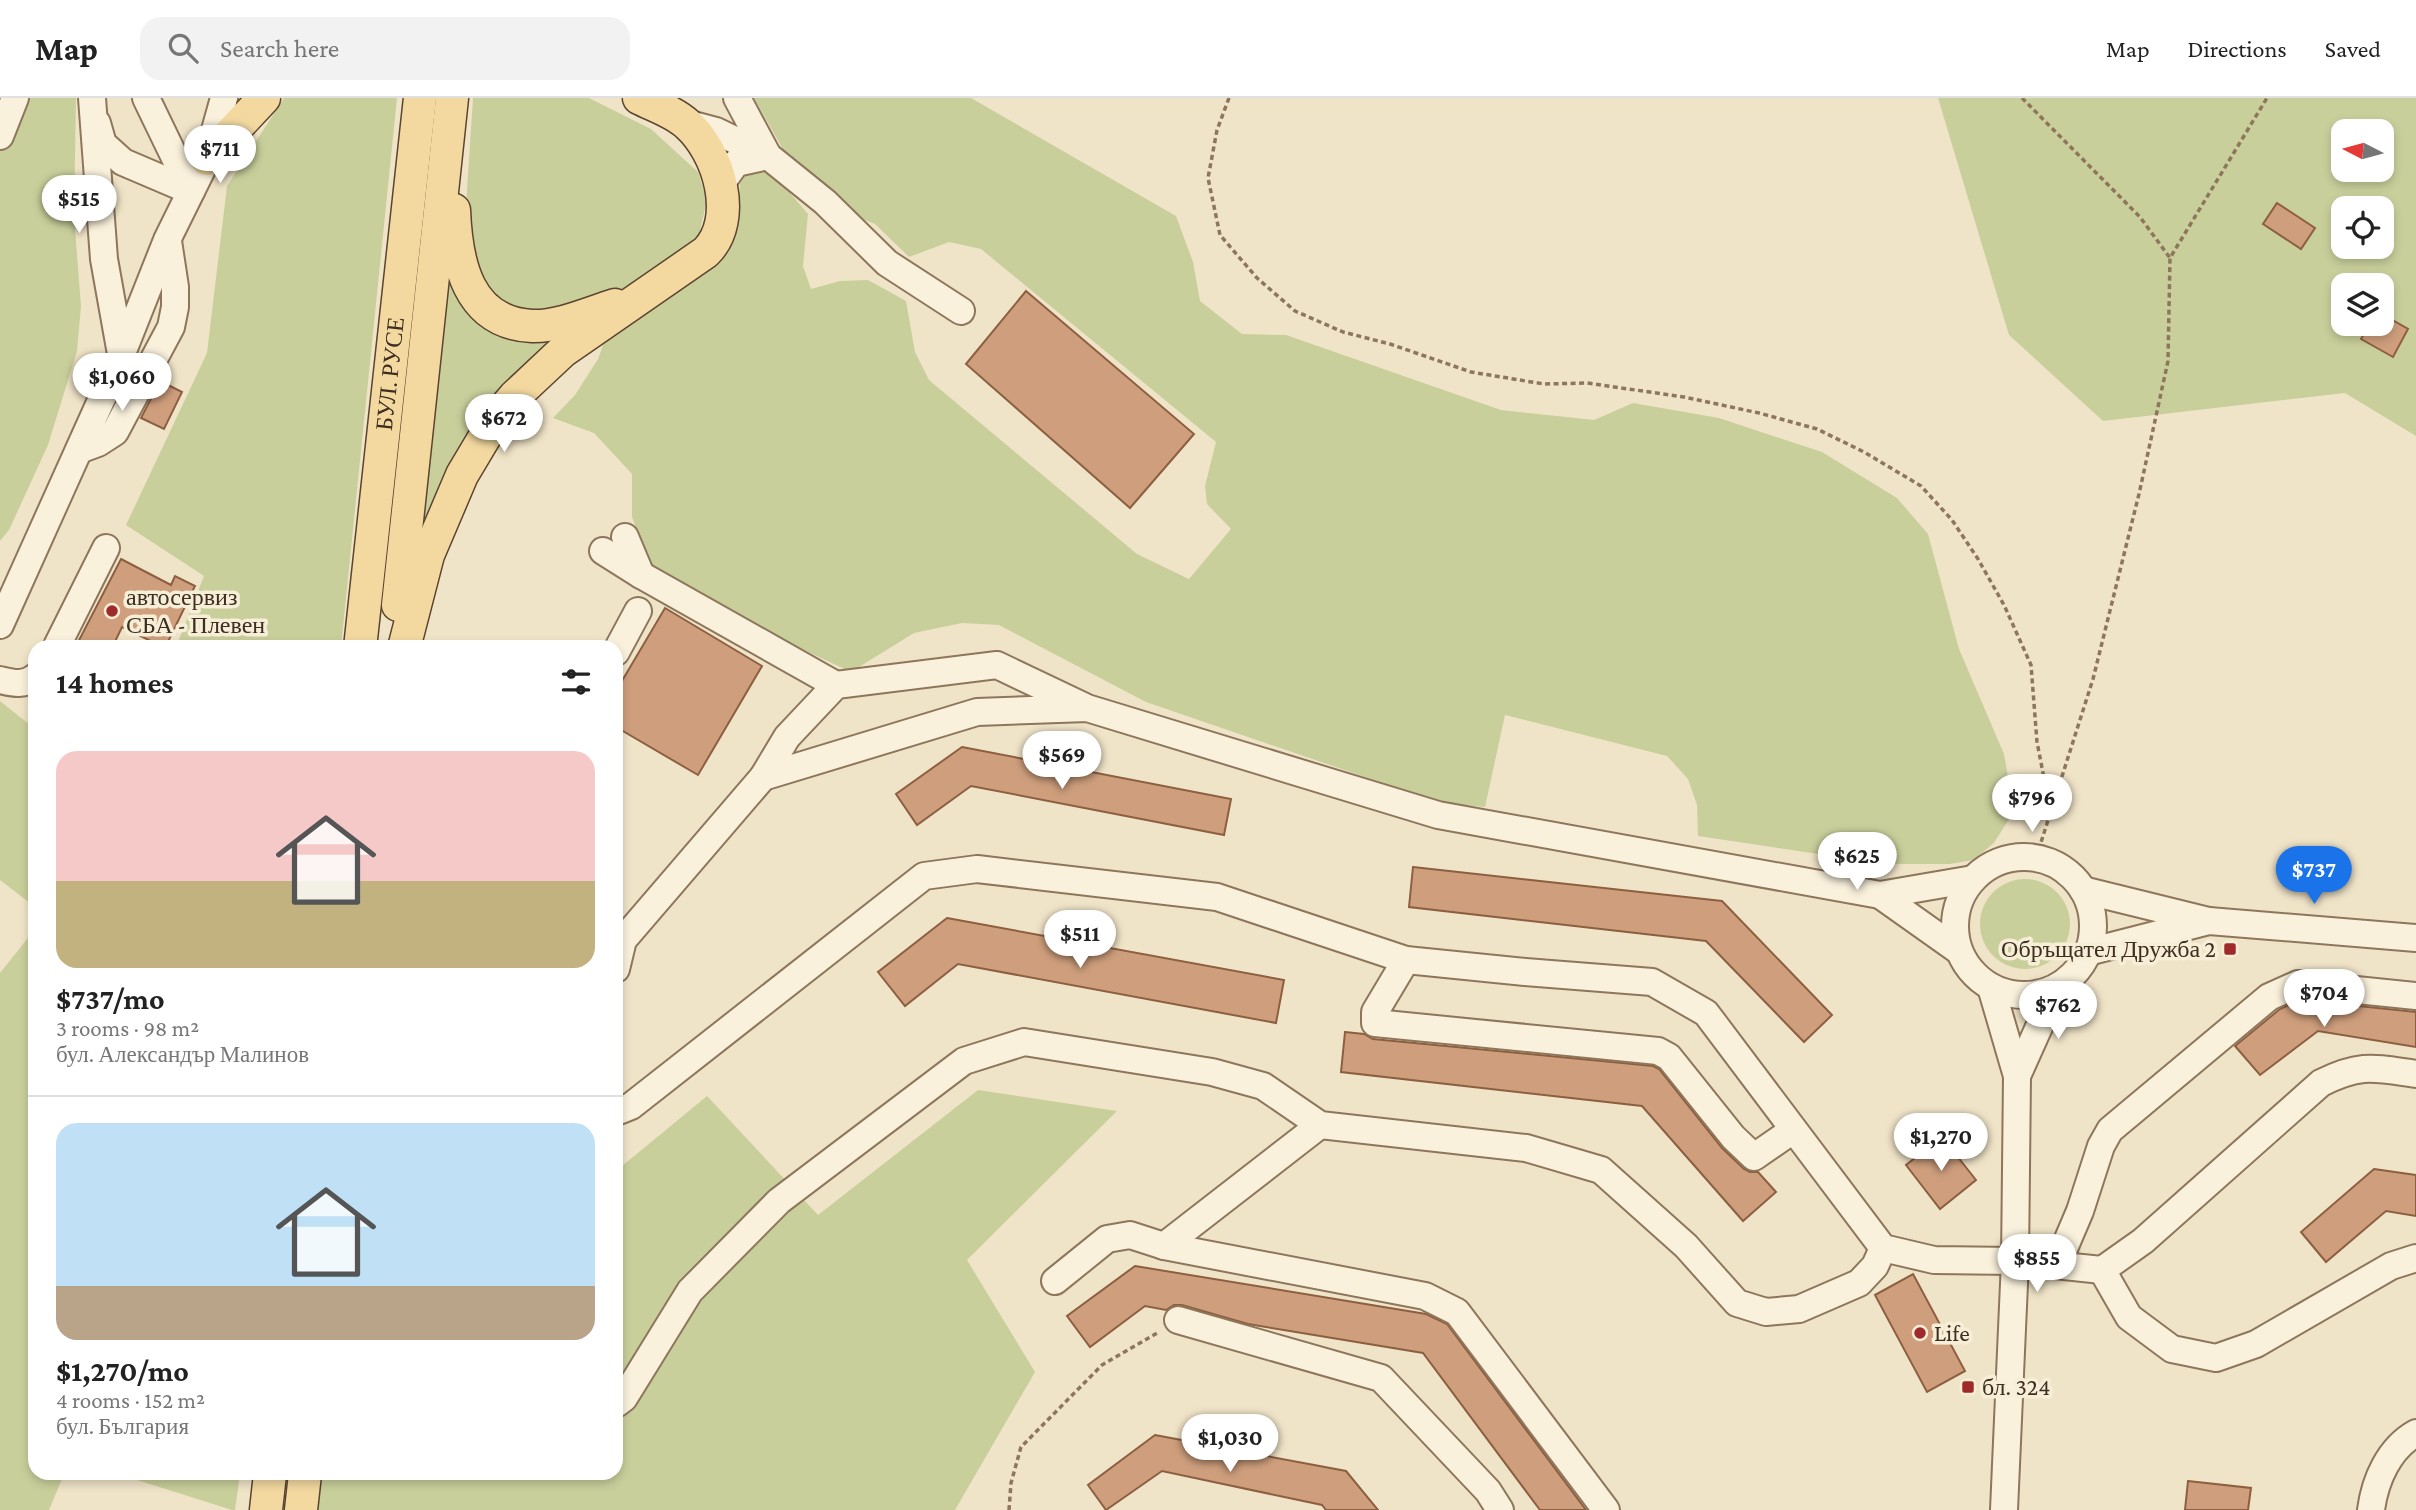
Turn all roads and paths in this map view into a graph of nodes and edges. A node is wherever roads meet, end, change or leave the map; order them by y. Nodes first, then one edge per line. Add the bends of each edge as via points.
1 (15, 98) edge
2 (146, 98) edge
3 (224, 98) edge
4 (264, 98) edge
5 (639, 98) edge
6 (737, 98) edge
7 (1229, 98) edge
8 (2022, 98) edge
9 (2267, 98) edge
10 (93, 103) edge
11 (419, 105) edge
12 (451, 106) edge
13 (686, 123) junction
14 (0, 136) edge
15 (768, 156) junction
16 (207, 159) junction
17 (720, 185) junction
18 (191, 191) junction
19 (167, 240) junction
20 (2169, 258) junction
21 (650, 294) junction
22 (961, 311) dead end
23 (121, 356) junction
24 (79, 450) junction
25 (614, 544) dead end
26 (106, 548) dead end
27 (10, 579) edge
28 (638, 611) dead end
29 (0, 625) edge
30 (60, 640) edge
31 (361, 640) edge
32 (395, 640) edge
33 (406, 640) edge
34 (622, 640) edge
35 (0, 680) edge
36 (28, 681) edge
37 (836, 685) junction
38 (1087, 708) junction
39 (762, 777) junction
40 (2050, 809) junction
41 (2036, 858) junction
42 (1973, 879) junction
43 (2082, 890) junction
44 (1880, 895) junction
45 (2209, 921) junction
46 (2416, 938) edge
47 (623, 940) edge
48 (1959, 951) junction
49 (2088, 952) junction
50 (1406, 960) junction
51 (1992, 987) junction
52 (2057, 987) junction
53 (2416, 996) edge
54 (2416, 1074) edge
55 (2017, 1076) junction
56 (623, 1109) edge
57 (1320, 1125) junction
58 (1793, 1130) junction
59 (1164, 1246) junction
60 (1883, 1248) junction
61 (2416, 1258) edge
62 (2015, 1261) junction
63 (2057, 1265) junction
64 (2102, 1270) junction
65 (1055, 1281) dead end
66 (1178, 1320) joint
67 (623, 1399) edge
68 (2416, 1433) edge
69 (269, 1480) edge
70 (304, 1480) edge
71 (266, 1510) edge
72 (301, 1510) edge
73 (1009, 1510) edge
74 (1500, 1510) edge
75 (1605, 1510) edge
76 (2004, 1510) edge
77 (2371, 1510) edge

1 - 14 street
2 - 18 street
3 - 16 street
4 - 16 main road
5 - 13 main road
6 - 15 street
7 - 40 path via 1208,178 1220,235 1257,278 1295,311 1343,332 1471,372 1544,384 1587,383 1759,413 1805,426 1864,452 1922,486 1978,559 2031,665 2037,743
8 - 20 path via 2140,217
9 - 20 path
10 - 18 street via 103,144 123,162
10 - 23 street via 104,259
11 - 31 main road, БУЛ. РУСЕ
12 - 21 main road via 455,237 470,292 497,315 532,326 575,318
12 - 32 main road, БУЛ. РУСЕ
13 - 15 street via 716,131
13 - 17 main road via 707,151
15 - 17 street via 736,163
15 - 22 street via 825,202 887,263
16 - 18 street
17 - 21 main road via 722,220 714,244
18 - 19 street
19 - 23 street
19 - 24 street via 175,287 171,327 115,432
20 - 40 path via 2168,361 2093,678
21 - 33 main road via 563,351 496,418 462,475 432,544
23 - 24 street
24 - 27 street
25 - 37 street via 640,575
26 - 30 street
27 - 29 street
28 - 34 street
35 - 36 street
37 - 38 street via 997,665
37 - 39 street via 787,737
38 - 39 street via 977,712
38 - 44 street via 1438,815
39 - 47 street
40 - 41 path
41 - 42 street via 2007,859
41 - 43 street via 2067,872
42 - 44 street
42 - 48 street via 1957,907
43 - 45 street
43 - 49 street via 2093,920
44 - 48 street
45 - 46 street
45 - 49 street
48 - 51 street via 1975,975
49 - 52 street via 2074,974
50 - 56 street via 1217,897 977,869 924,876
50 - 58 street via 1652,982 1706,1013
50 - 58 street via 1374,1012 1375,1023 1658,1051 1669,1057 1754,1157
51 - 52 street via 2035,995
51 - 55 street
52 - 55 street
53 - 63 street via 2298,984 2269,997 2110,1130
54 - 64 street via 2346,1070 2321,1083 2143,1241
55 - 62 street
57 - 59 street
57 - 60 street via 1526,1148 1601,1170 1686,1247 1737,1303 1766,1312 1799,1309 1859,1283 1875,1266
57 - 67 street via 1263,1086 1212,1072 1024,1042 964,1061 779,1201 690,1291
58 - 60 street
59 - 65 street via 1130,1235 1107,1239
59 - 75 street via 1425,1296 1457,1312
60 - 62 street via 1934,1260
61 - 64 street via 2391,1266 2256,1344 2216,1357 2172,1349 2129,1317
62 - 63 street
62 - 76 street
63 - 64 street
66 - 73 path via 1102,1366 1021,1447
66 - 74 street via 1381,1378 1488,1491
68 - 77 street via 2402,1441 2386,1462
69 - 71 main road
70 - 72 main road

